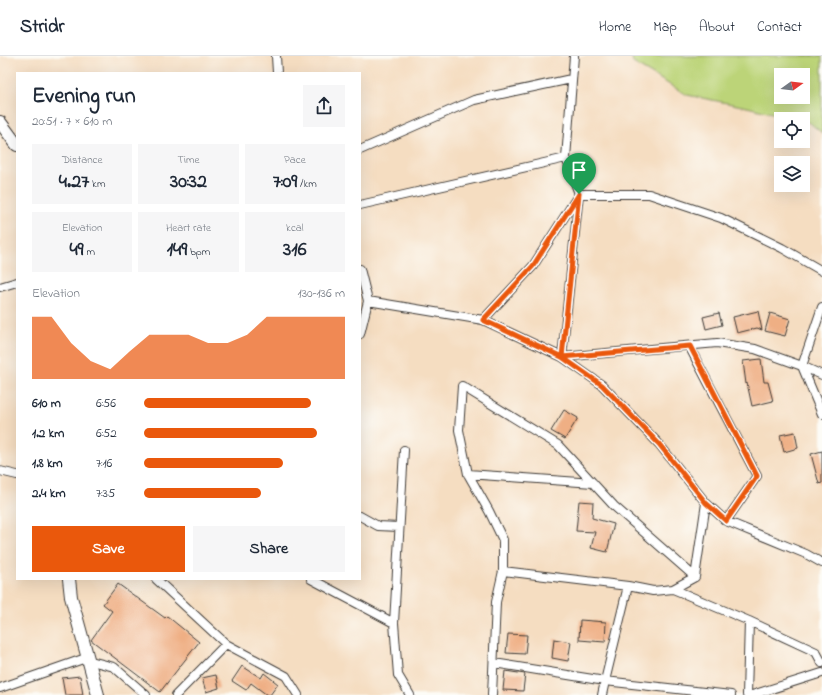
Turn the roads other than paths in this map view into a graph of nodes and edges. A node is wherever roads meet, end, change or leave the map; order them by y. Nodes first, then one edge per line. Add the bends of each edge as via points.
1 (276, 56) edge
2 (574, 56) edge
3 (277, 72) edge
4 (571, 79) junction
5 (0, 122) edge
6 (16, 144) edge
7 (361, 150) edge
8 (566, 158) junction
9 (579, 194) junction
10 (361, 205) edge
11 (822, 271) edge
12 (361, 273) edge
13 (16, 282) edge
14 (0, 287) edge
15 (368, 301) junction
16 (822, 307) edge
17 (483, 320) junction
18 (361, 330) edge
19 (690, 346) junction
20 (562, 357) junction
21 (802, 366) junction
22 (822, 375) edge
23 (822, 414) edge
24 (404, 450) dead end
25 (0, 471) edge
26 (468, 474) junction
27 (16, 475) edge
28 (593, 483) junction
29 (706, 503) junction
30 (361, 517) edge
31 (726, 521) junction
32 (399, 527) junction
33 (822, 563) edge
34 (502, 571) junction
35 (694, 577) junction
36 (69, 580) edge
37 (160, 580) edge
38 (313, 580) edge
39 (628, 586) junction
40 (673, 589) junction
41 (749, 621) junction
42 (394, 623) junction
43 (226, 644) junction
44 (89, 660) junction
45 (494, 663) junction
46 (822, 663) edge
47 (822, 673) edge
48 (604, 681) junction
49 (0, 688) edge
50 (491, 694) edge
51 (98, 695) edge
52 (146, 695) edge
53 (176, 695) edge
54 (298, 695) edge
55 (410, 695) edge
56 (602, 695) edge
57 (731, 695) edge
58 (747, 695) edge
59 (752, 695) edge

1 - 3 street
2 - 4 street
4 - 7 street via 474,100
4 - 8 street
5 - 6 street
8 - 9 street
8 - 10 street
9 - 11 street via 649,194 721,218
9 - 17 street via 533,266
9 - 20 street
12 - 15 street
13 - 14 street
15 - 17 street
15 - 18 street
16 - 21 street
17 - 20 street
19 - 20 street
19 - 21 street via 717,343 755,349
19 - 31 street via 757,476
20 - 29 street via 602,385 659,444
21 - 22 street
21 - 23 street
24 - 32 street
25 - 27 street
26 - 28 street
26 - 28 street via 459,430 462,386 558,445
26 - 34 street via 503,540
28 - 35 street via 614,506
29 - 31 street
29 - 35 street
30 - 32 street via 378,526
31 - 33 street
32 - 42 street
34 - 39 street
34 - 45 street via 496,602
35 - 40 street
36 - 44 street via 70,597
37 - 43 street
38 - 42 street
39 - 40 street via 653,591
39 - 48 street
40 - 41 street
41 - 46 street via 816,652
41 - 58 street
42 - 55 street via 398,675
43 - 53 street
43 - 54 street via 286,676
44 - 49 street via 83,659
44 - 51 street
44 - 52 street via 114,667
45 - 48 street
45 - 50 street
47 - 59 street
48 - 56 street
48 - 57 street

